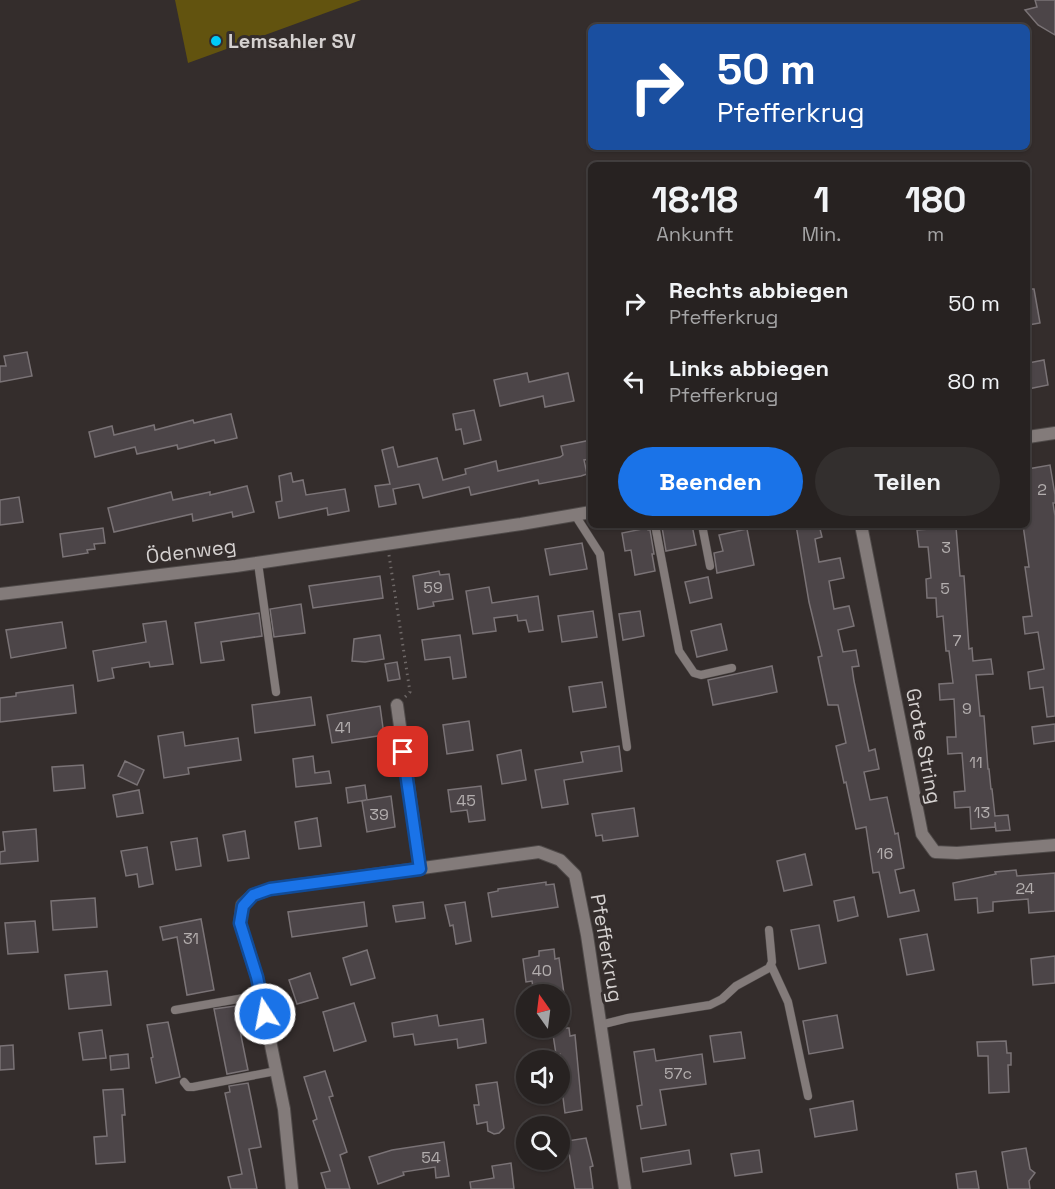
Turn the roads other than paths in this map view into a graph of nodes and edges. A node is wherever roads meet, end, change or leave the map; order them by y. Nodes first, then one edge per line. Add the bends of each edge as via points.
1 (1055, 433) edge
2 (1030, 437) edge
3 (588, 513) edge
4 (575, 515) junction
5 (656, 528) edge
6 (703, 528) edge
7 (862, 528) edge
8 (258, 562) junction
9 (710, 566) dead end
10 (0, 594) edge
11 (732, 668) dead end
12 (276, 692) dead end
13 (397, 705) road end
14 (627, 747) dead end
15 (1055, 845) edge
16 (420, 869) junction
17 (769, 930) dead end
18 (771, 965) junction
19 (261, 995) junction
20 (175, 1010) dead end
21 (600, 1025) junction
22 (276, 1071) junction
23 (184, 1082) dead end
24 (808, 1096) dead end
25 (292, 1189) edge
26 (625, 1189) edge

1 - 2 street
3 - 4 street, Ödenweg
4 - 8 street, Ödenweg
4 - 14 lane via 600,554
5 - 11 lane via 679,651 694,674
6 - 9 lane
7 - 15 street, Grote String via 922,834 934,852
8 - 10 street, Ödenweg
8 - 12 lane
13 - 16 street
16 - 19 street, Pfefferkrug via 270,889 253,895 243,906 240,923
16 - 21 street, Pfefferkrug via 539,852 560,860 575,874
17 - 18 lane
18 - 21 lane via 710,1005
18 - 24 lane via 788,1002
19 - 20 lane
19 - 22 street, Pfefferkrug
21 - 26 street, Pfefferkrug
22 - 23 lane via 193,1087
22 - 25 street, Pfefferkrug

